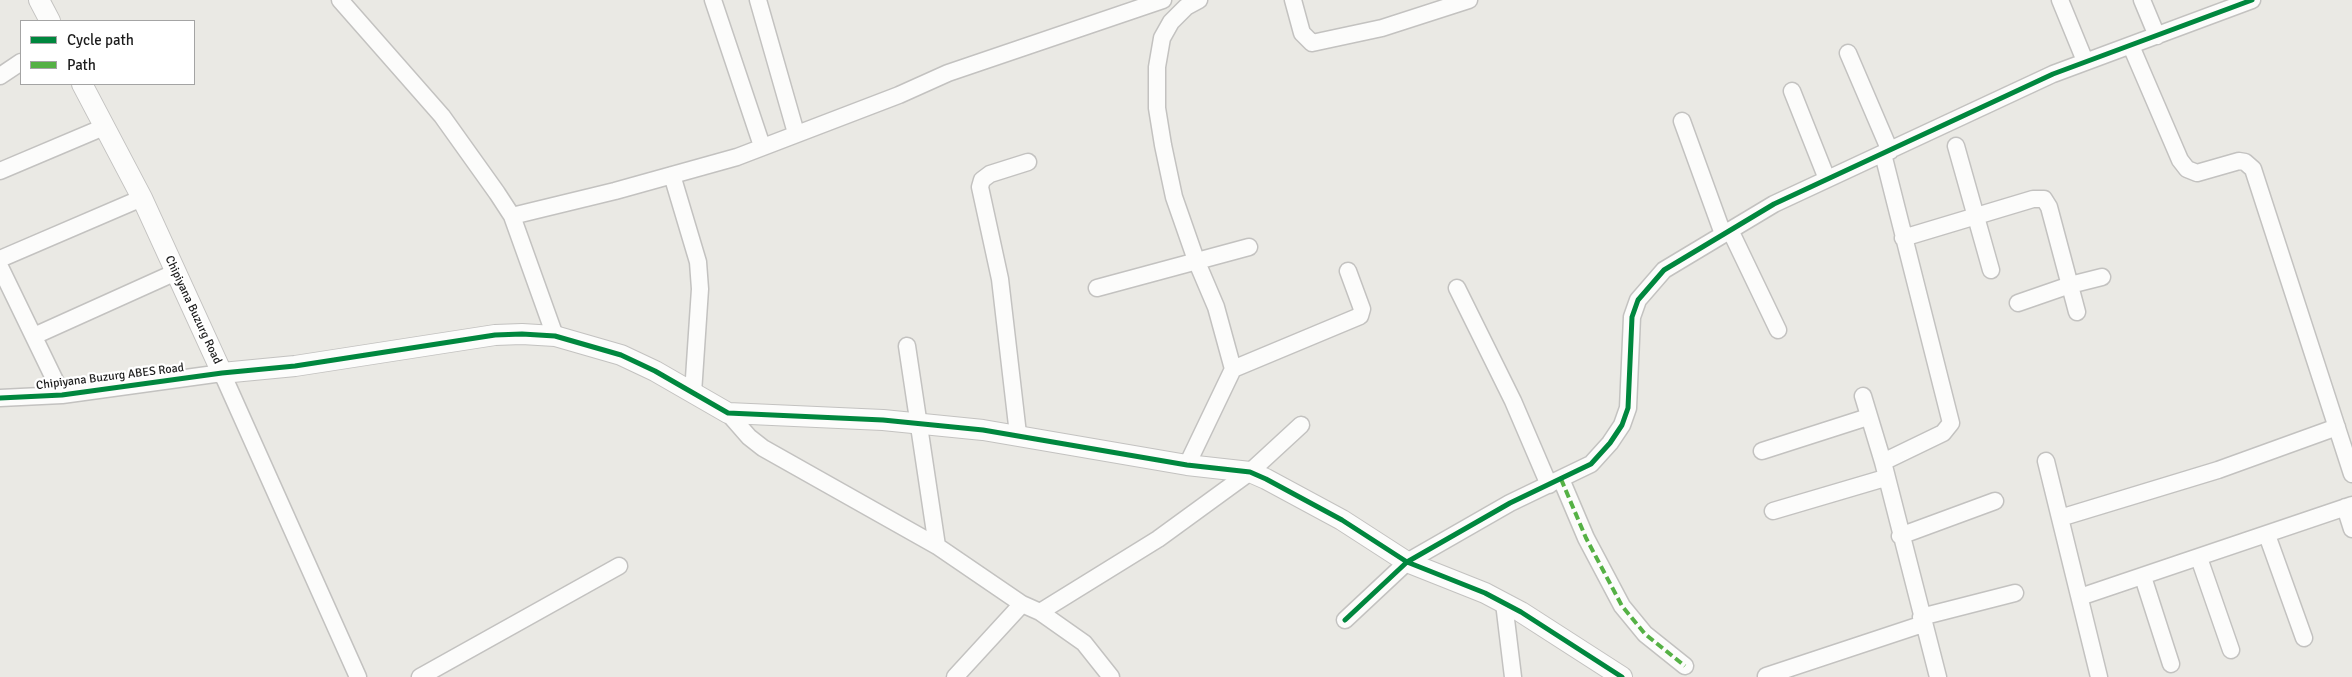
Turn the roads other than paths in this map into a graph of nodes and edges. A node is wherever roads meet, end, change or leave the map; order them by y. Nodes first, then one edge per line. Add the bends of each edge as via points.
1 (40, 0) edge
2 (342, 0) edge
3 (713, 0) edge
4 (758, 0) edge
5 (1163, 0) edge
6 (1199, 0) edge
7 (1293, 0) edge
8 (1469, 0) edge
9 (2060, 0) edge
10 (2142, 0) edge
11 (2252, 0) edge
12 (50, 20) edge
13 (1171, 22) junction
14 (2157, 36) junction
15 (2132, 46) junction
16 (1848, 53) dead end
17 (2085, 61) junction
18 (20, 63) edge
19 (0, 76) edge
20 (83, 85) edge
21 (1792, 91) dead end
22 (1682, 121) dead end
23 (104, 127) junction
24 (796, 133) junction
25 (762, 146) junction
26 (1956, 146) dead end
27 (1886, 152) junction
28 (1028, 162) dead end
29 (0, 171) edge
30 (672, 175) junction
31 (1827, 179) junction
32 (142, 198) junction
33 (512, 216) junction
34 (1975, 216) junction
35 (1726, 232) junction
36 (1904, 238) junction
37 (1249, 247) dead end
38 (0, 259) edge
39 (1196, 260) junction
40 (0, 267) edge
41 (1991, 270) dead end
42 (1348, 271) dead end
43 (176, 272) junction
44 (2102, 277) dead end
45 (2070, 285) junction
46 (1097, 288) dead end
47 (1457, 288) dead end
48 (2018, 303) dead end
49 (2077, 312) dead end
50 (1778, 330) dead end
51 (34, 336) junction
52 (555, 336) junction
53 (907, 346) dead end
54 (1232, 369) junction
55 (222, 373) junction
56 (693, 393) junction
57 (62, 395) junction
58 (1863, 396) dead end
59 (0, 398) edge
60 (728, 413) junction
61 (1868, 417) junction
62 (920, 424) junction
63 (1301, 425) dead end
64 (2337, 427) junction
65 (1018, 434) junction
66 (1762, 451) dead end
67 (2046, 461) dead end
68 (1187, 465) junction
69 (1884, 470) junction
70 (1250, 472) junction
71 (2352, 474) edge
72 (1555, 482) junction
73 (1995, 501) dead end
74 (2348, 506) edge
75 (1773, 511) dead end
76 (2060, 518) junction
77 (2352, 529) edge
78 (2267, 535) junction
79 (1900, 536) junction
80 (937, 546) junction
81 (2199, 558) junction
82 (1407, 562) junction
83 (619, 566) dead end
84 (2143, 577) junction
85 (2015, 593) dead end
86 (2080, 597) junction
87 (1504, 603) junction
88 (1022, 604) junction
89 (1040, 612) junction
90 (1345, 620) dead end
91 (1922, 620) junction
92 (2304, 638) dead end
93 (2232, 650) dead end
94 (2171, 664) dead end
95 (1685, 666) dead end
96 (1766, 676) edge
97 (358, 677) edge
98 (420, 677) edge
99 (955, 677) edge
100 (1111, 677) edge
101 (1513, 677) edge
102 (1622, 677) edge
103 (1938, 677) edge
104 (2099, 677) edge

1 - 12 street
2 - 33 street via 442,116
3 - 25 street
4 - 24 street
5 - 13 street
5 - 24 street via 948,73
6 - 13 street via 1186,7
7 - 8 street via 1302,33 1312,43 1382,28
9 - 17 street
10 - 14 street
11 - 14 street
13 - 39 street via 1162,38 1157,67 1157,108 1174,197
14 - 15 street
15 - 17 street
15 - 64 street via 2186,169 2197,173 2239,161 2253,169
16 - 27 street
17 - 27 street
18 - 19 street
20 - 23 street, Chipiyana Buzurg Road
21 - 31 street
22 - 35 street
23 - 29 street
23 - 32 street, Chipiyana Buzurg Road
24 - 25 street
25 - 30 street
26 - 34 street
27 - 31 street
27 - 36 street
28 - 65 street via 990,174 982,180 980,187 1000,278
30 - 33 street
30 - 56 street via 698,262 700,289
31 - 35 street
32 - 38 street
32 - 43 street, Chipiyana Buzurg Road
33 - 52 street
34 - 36 street
34 - 41 street
34 - 45 street via 2033,199 2047,202
35 - 50 street
35 - 72 street via 1664,270 1638,300 1632,317 1628,408 1622,425 1590,464
36 - 69 street via 1951,422 1943,434
37 - 39 street
39 - 46 street
39 - 54 street via 1216,307
40 - 51 street
42 - 54 street via 1362,309 1360,316
43 - 51 street
43 - 55 street, Chipiyana Buzurg Road
44 - 45 street
45 - 48 street
45 - 49 street
47 - 72 street
51 - 57 street
52 - 55 street via 495,335 295,366
52 - 56 street via 621,356
53 - 62 street
54 - 68 street
55 - 57 street, Chipiyana Buzurg ABES Road
55 - 97 street, Chipiyana Buzurg Road
56 - 60 street
57 - 59 street, Chipiyana Buzurg ABES Road
58 - 61 street
60 - 62 street
60 - 80 street via 763,448
61 - 66 street
61 - 69 street
62 - 65 street
62 - 80 street
63 - 70 street
64 - 71 street
64 - 76 street via 2218,470
65 - 68 street
67 - 76 street
68 - 70 street
69 - 75 street
69 - 79 street
70 - 82 street via 1334,515
70 - 89 street via 1158,539
72 - 82 street via 1510,503
72 - 95 street via 1622,606 1645,634
73 - 79 street
74 - 77 street
74 - 78 street
76 - 86 street
78 - 81 street
78 - 92 street
79 - 91 street
80 - 88 street
81 - 84 street
81 - 93 street
82 - 87 street
82 - 90 street
83 - 98 street
84 - 86 street
84 - 94 street
85 - 91 street
86 - 104 street
87 - 101 street
87 - 102 street
88 - 89 street
88 - 99 street
89 - 100 street via 1084,643
91 - 96 street
91 - 103 street

